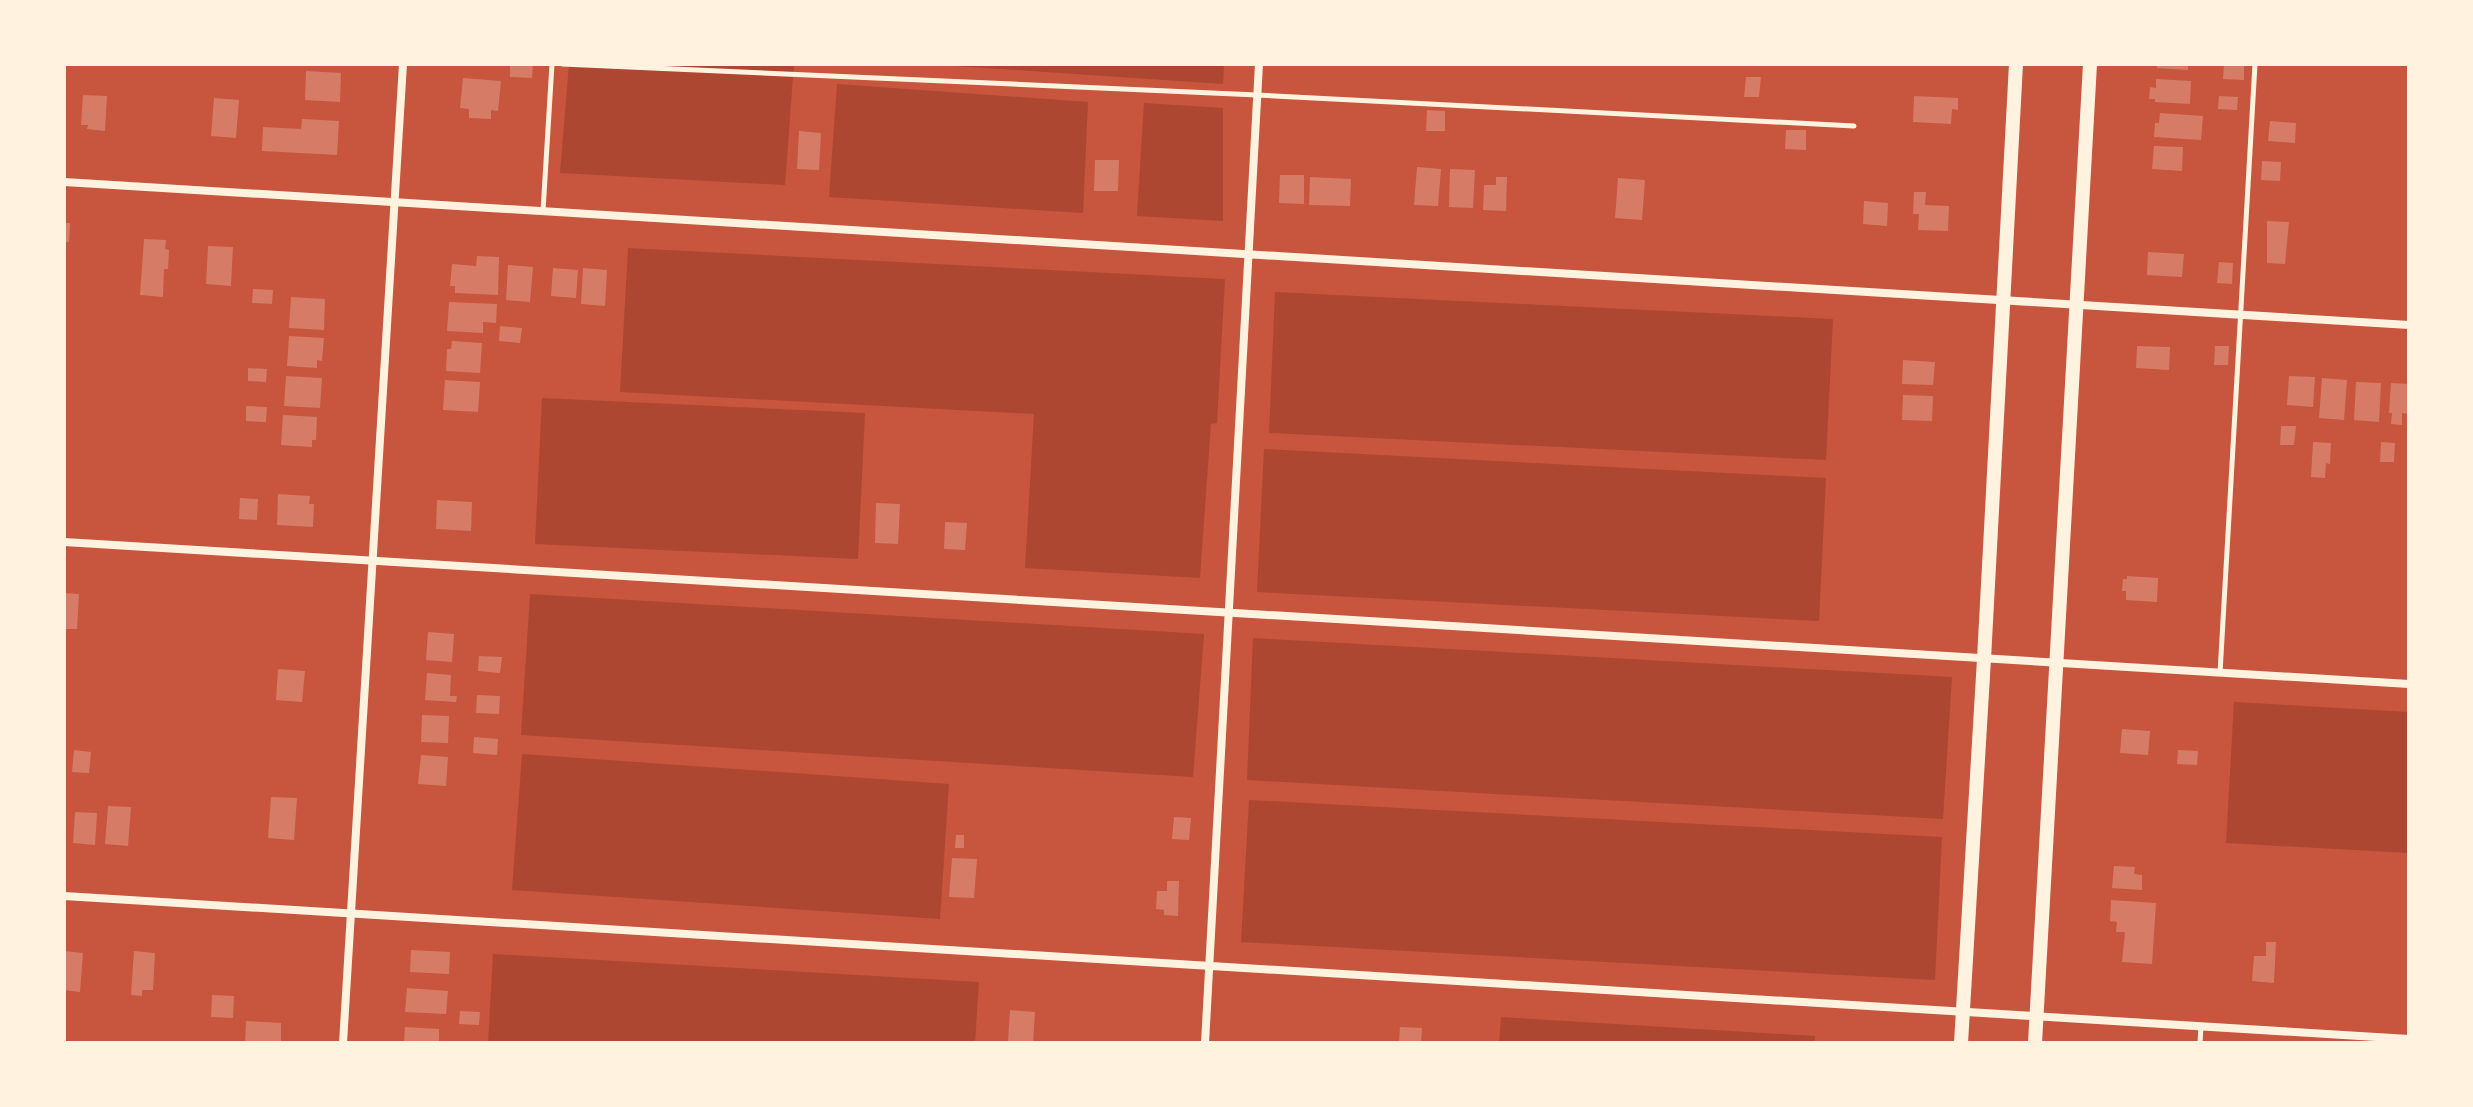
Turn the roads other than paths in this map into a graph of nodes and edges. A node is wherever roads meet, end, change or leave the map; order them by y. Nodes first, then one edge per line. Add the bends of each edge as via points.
1 (403, 64) edge
2 (552, 64) edge
3 (562, 64) edge
4 (1259, 64) edge
5 (2016, 64) edge
6 (2090, 64) edge
7 (2255, 64) edge
8 (1257, 95) junction
9 (1854, 126) dead end
10 (64, 182) edge
11 (395, 201) junction
12 (543, 211) junction
13 (1249, 253) junction
14 (2003, 299) junction
15 (2076, 304) junction
16 (2241, 314) junction
17 (2409, 325) edge
18 (64, 542) edge
19 (374, 560) junction
20 (1230, 611) junction
21 (1984, 659) junction
22 (2057, 664) junction
23 (2220, 673) junction
24 (2409, 684) edge
25 (64, 896) edge
26 (351, 913) junction
27 (1209, 966) junction
28 (1963, 1009) junction
29 (2037, 1015) junction
30 (2201, 1026) junction
31 (2409, 1039) edge
32 (343, 1043) edge
33 (1205, 1043) edge
34 (1961, 1043) edge
35 (2035, 1043) edge
36 (2200, 1043) edge

1 - 11 street
2 - 12 lane
3 - 8 lane
4 - 8 street
5 - 14 main road
6 - 15 main road
7 - 16 lane
8 - 9 lane
8 - 13 street
10 - 11 street
11 - 12 street
11 - 19 street
12 - 13 street
13 - 14 street
13 - 20 street
14 - 15 street
14 - 21 main road
15 - 16 street
15 - 22 main road
16 - 17 street
16 - 23 lane
18 - 19 street
19 - 20 street
19 - 26 street
20 - 21 street
20 - 27 street
21 - 22 street
21 - 28 main road
22 - 23 street
22 - 29 main road
23 - 24 street
25 - 26 street
26 - 27 street
26 - 32 street
27 - 28 street
27 - 33 street
28 - 29 street
28 - 34 main road
29 - 30 street
29 - 35 main road
30 - 31 street
30 - 36 lane

